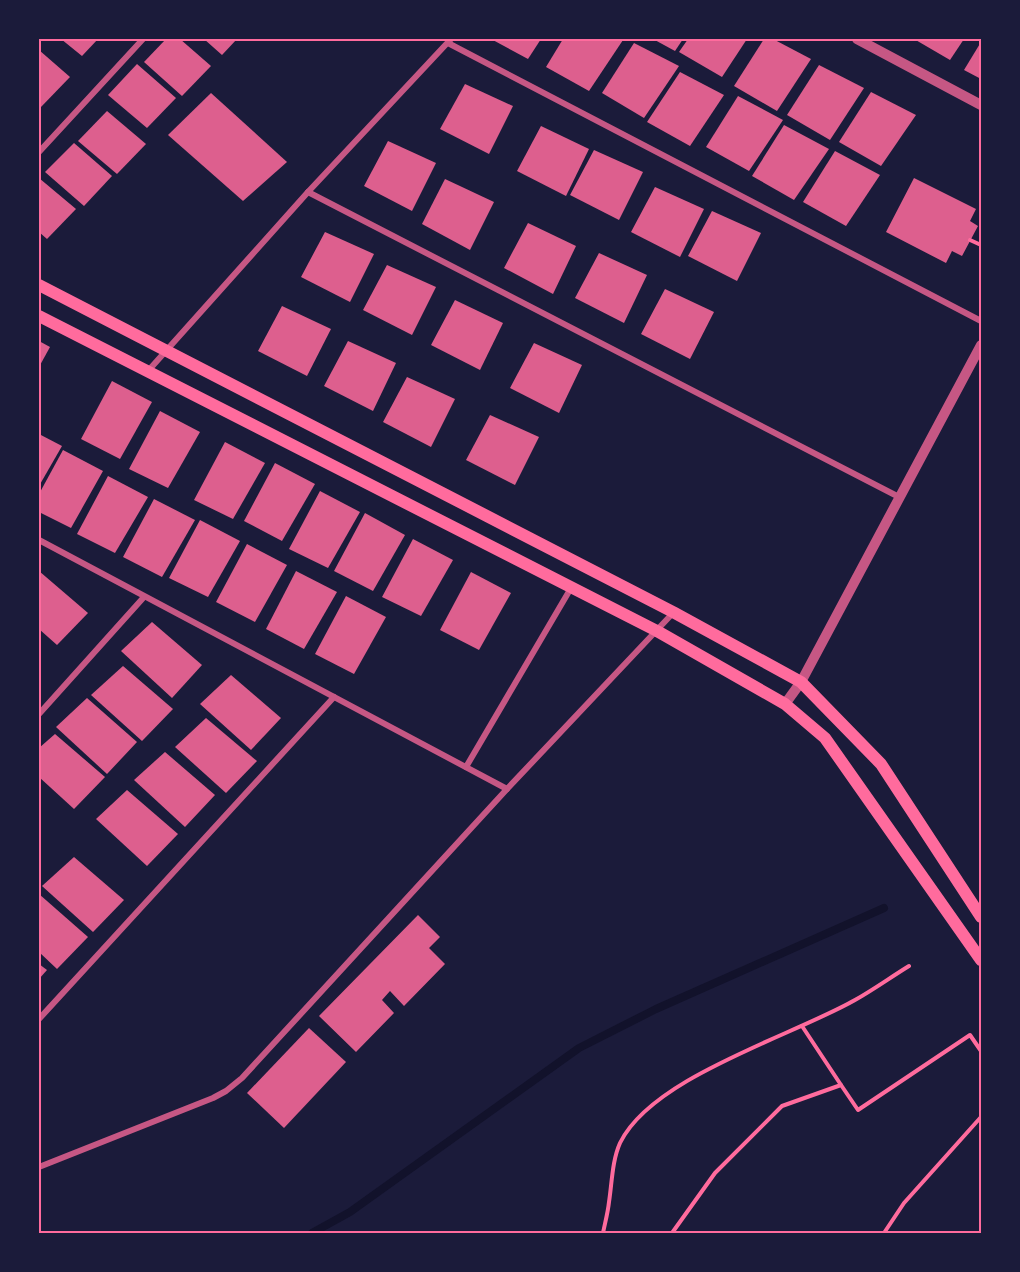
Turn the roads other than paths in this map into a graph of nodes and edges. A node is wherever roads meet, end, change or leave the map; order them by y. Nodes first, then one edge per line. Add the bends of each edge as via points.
1 (143, 39) edge
2 (857, 39) edge
3 (449, 41) edge
4 (981, 105) edge
5 (39, 152) edge
6 (308, 192) junction
7 (39, 285) edge
8 (39, 316) edge
9 (981, 321) edge
10 (981, 345) edge
11 (166, 350) junction
12 (148, 371) junction
13 (899, 497) junction
14 (39, 540) edge
15 (571, 588) junction
16 (144, 597) junction
17 (673, 612) junction
18 (657, 631) junction
19 (801, 682) junction
20 (334, 697) junction
21 (785, 704) junction
22 (39, 714) edge
23 (466, 767) junction
24 (507, 789) junction
25 (981, 917) edge
26 (981, 960) edge
27 (39, 1019) edge
28 (39, 1167) edge

1 - 5 street
2 - 4 street
3 - 6 street
3 - 9 street
6 - 11 street
6 - 13 street
7 - 11 main road
8 - 12 main road
10 - 13 street
11 - 12 street
11 - 17 main road
12 - 15 main road
13 - 19 street
14 - 16 street
15 - 18 main road
15 - 23 street
16 - 20 street
16 - 22 street
17 - 18 street
17 - 19 main road
18 - 21 main road
18 - 24 street
19 - 21 street
19 - 25 main road via 881,764
20 - 23 street
20 - 27 street
21 - 26 main road via 825,738
23 - 24 street
24 - 28 street via 250,1069 226,1090

